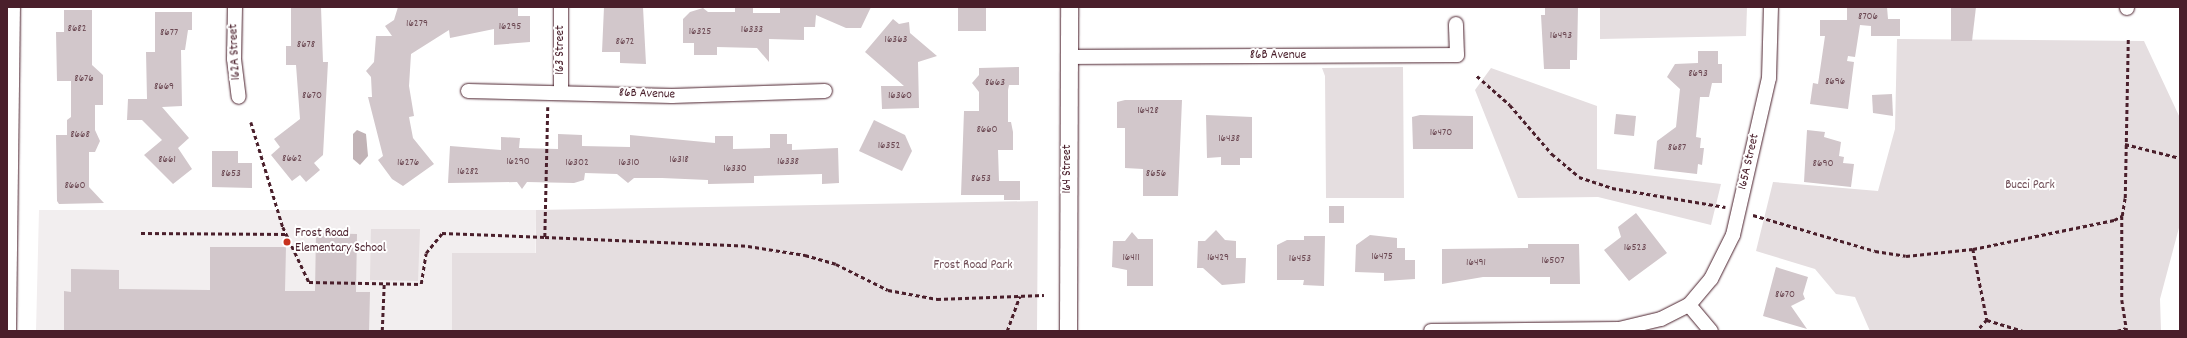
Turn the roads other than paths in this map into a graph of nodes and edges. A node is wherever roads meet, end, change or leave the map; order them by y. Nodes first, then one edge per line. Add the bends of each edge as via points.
1 (13, 7) edge
2 (234, 7) edge
3 (561, 7) edge
4 (1069, 7) edge
5 (1771, 7) edge
6 (1456, 24) dead end
7 (1069, 58) junction
8 (9, 78) edge
9 (468, 91) dead end
10 (825, 91) dead end
11 (561, 92) junction
12 (239, 97) dead end
13 (1689, 305) junction
14 (9, 331) edge
15 (1068, 331) edge
16 (1431, 331) edge
17 (1711, 331) edge

1 - 8 street
2 - 12 street, 162A Street via 234,59
3 - 11 street, 163 Street
4 - 7 street, 164 Street
5 - 13 street, 165A Street via 1768,82 1733,235 1712,279
6 - 7 street, 86B Avenue via 1456,55
7 - 15 street, 164 Street
8 - 14 street
9 - 11 street, 86B Avenue
10 - 11 street, 86B Avenue via 697,96
13 - 16 street via 1661,319 1619,329
13 - 17 street

